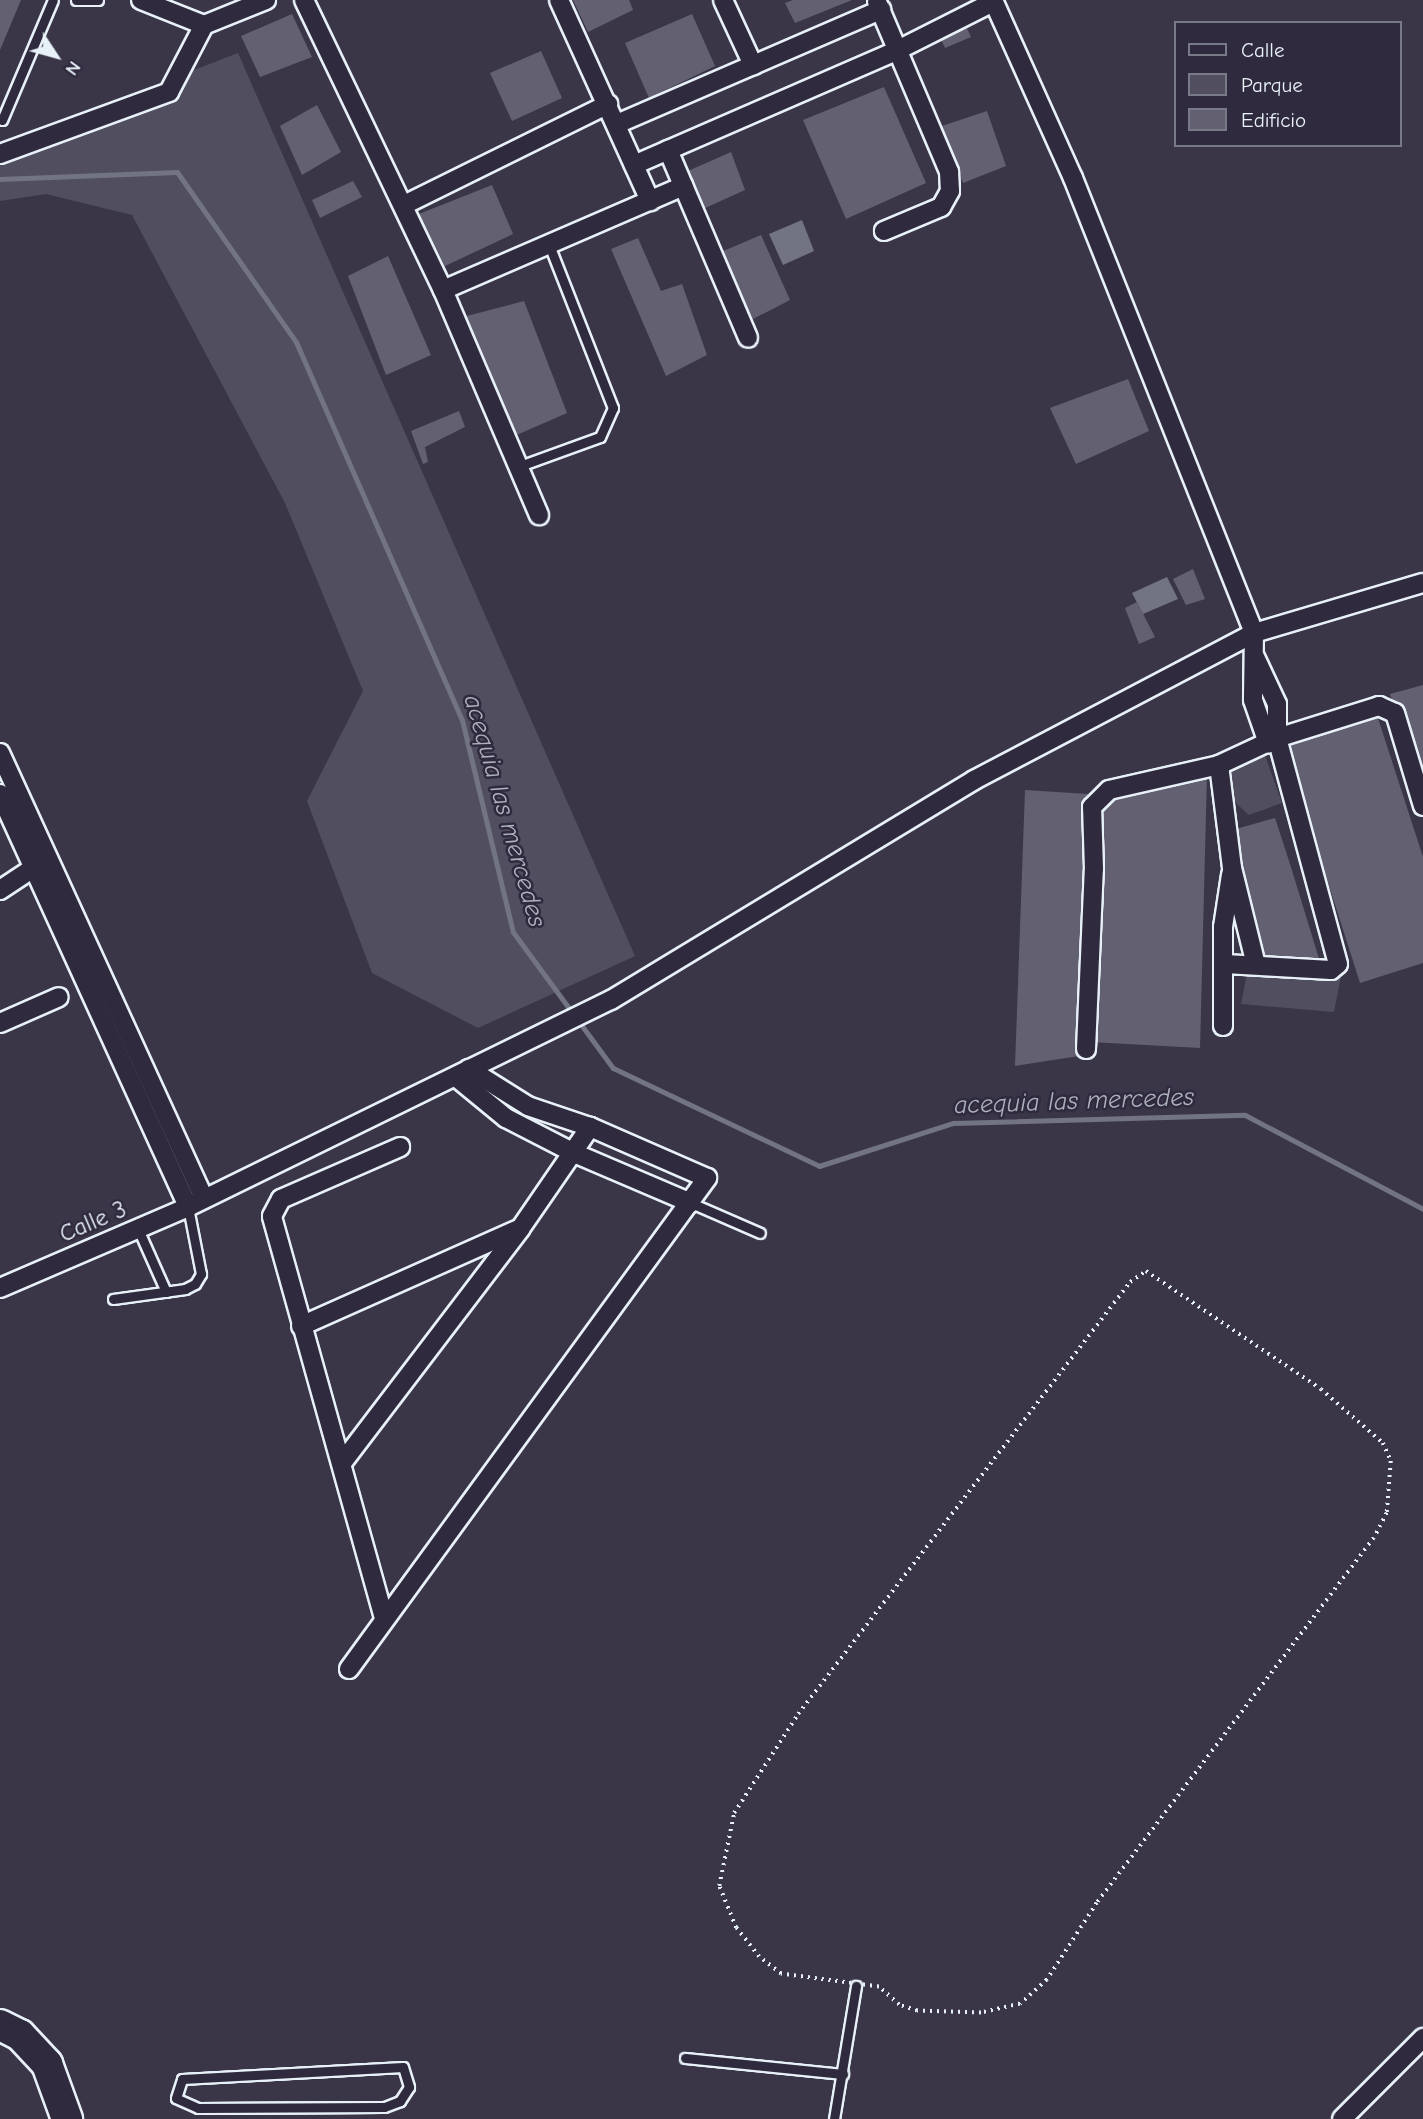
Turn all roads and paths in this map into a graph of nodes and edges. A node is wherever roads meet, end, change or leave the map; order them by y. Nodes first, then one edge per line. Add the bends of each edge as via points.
1 (53, 0) edge
2 (76, 0) edge
3 (98, 0) edge
4 (141, 0) edge
5 (266, 0) edge
6 (304, 0) edge
7 (559, 0) edge
8 (723, 0) edge
9 (993, 1) edge
10 (878, 5) edge
11 (204, 25) junction
12 (898, 50) junction
13 (753, 65) junction
14 (608, 104) junction
15 (2, 120) dead end
16 (617, 124) junction
17 (668, 150) junction
18 (0, 154) edge
19 (634, 165) junction
20 (683, 187) junction
21 (650, 201) junction
22 (404, 205) junction
23 (884, 231) dead end
24 (549, 244) junction
25 (443, 290) junction
26 (748, 338) dead end
27 (516, 467) junction
28 (539, 515) dead end
29 (1423, 583) edge
30 (1254, 633) junction
31 (1273, 740) junction
32 (0, 753) edge
33 (1219, 765) junction
34 (0, 794) edge
35 (1423, 806) edge
36 (1232, 868) junction
37 (44, 870) junction
38 (4, 888) edge
39 (1224, 964) junction
40 (1256, 965) junction
41 (59, 997) dead end
42 (0, 1023) edge
43 (1223, 1026) dead end
44 (1086, 1049) dead end
45 (462, 1073) junction
46 (590, 1127) junction
47 (400, 1147) dead end
48 (574, 1153) junction
49 (196, 1203) junction
50 (691, 1203) junction
51 (138, 1229) junction
52 (520, 1229) junction
53 (760, 1233) dead end
54 (0, 1288) edge
55 (166, 1292) junction
56 (113, 1299) dead end
57 (301, 1326) junction
58 (342, 1463) junction
59 (384, 1618) junction
60 (349, 1669) dead end
61 (856, 1986) junction
62 (0, 2025) edge
63 (1423, 2038) edge
64 (685, 2058) dead end
65 (843, 2074) junction
66 (278, 2115) edge
67 (72, 2116) edge
68 (834, 2119) edge
69 (1342, 2119) edge

1 - 15 lane
2 - 3 lane
4 - 11 street
5 - 11 street
6 - 22 street
7 - 14 street
8 - 13 street
9 - 12 street
9 - 30 street via 1073,178
10 - 12 street
10 - 13 street
11 - 18 street via 169,92
12 - 17 street
12 - 23 street via 949,172 950,191 940,206
13 - 16 street
14 - 16 street
14 - 22 street
16 - 19 street
17 - 19 street
17 - 20 street
19 - 21 street
20 - 21 street
20 - 26 street
21 - 24 street
22 - 25 street
24 - 25 street
24 - 27 lane via 612,408 600,437
25 - 27 street
27 - 28 street
29 - 30 street, Calle 3
30 - 31 street via 1255,657 1278,704
30 - 45 street, Calle 3 via 974,780 611,1000
31 - 33 street
31 - 35 street via 1378,706 1387,708 1395,713
31 - 40 street via 1338,964 1331,970
32 - 37 street
33 - 36 street
33 - 44 street via 1109,790 1092,807 1094,869
34 - 37 street
36 - 39 street via 1223,927
36 - 40 street
37 - 38 street
37 - 49 street
39 - 40 street
39 - 43 street
41 - 42 street
45 - 46 street via 528,1106
45 - 48 street via 506,1118
45 - 49 street, Calle 3
46 - 48 street
46 - 50 street via 707,1178
47 - 57 street via 274,1206 272,1216
48 - 50 street
48 - 52 street
49 - 51 street, Calle 3
49 - 55 lane via 201,1274 186,1289
50 - 53 lane
50 - 59 street
51 - 54 street, Calle 3
51 - 55 lane
52 - 57 street
52 - 58 street
55 - 56 lane
57 - 58 street
58 - 59 street
59 - 60 street
61 - 61 path via 885,1990 899,2004 917,2011 1002,2011 1035,1991 1374,1538 1387,1513 1391,1461 1382,1443 1321,1390 1146,1271 1121,1293 798,1714 734,1813 719,1886 736,1928 780,1974
61 - 65 lane
62 - 67 highway via 20,2035 47,2064
63 - 69 street
64 - 65 lane
65 - 68 lane
66 - 66 lane via 384,2107 400,2101 409,2087 407,2075 403,2067 195,2078 182,2079 175,2089 180,2102 198,2108

